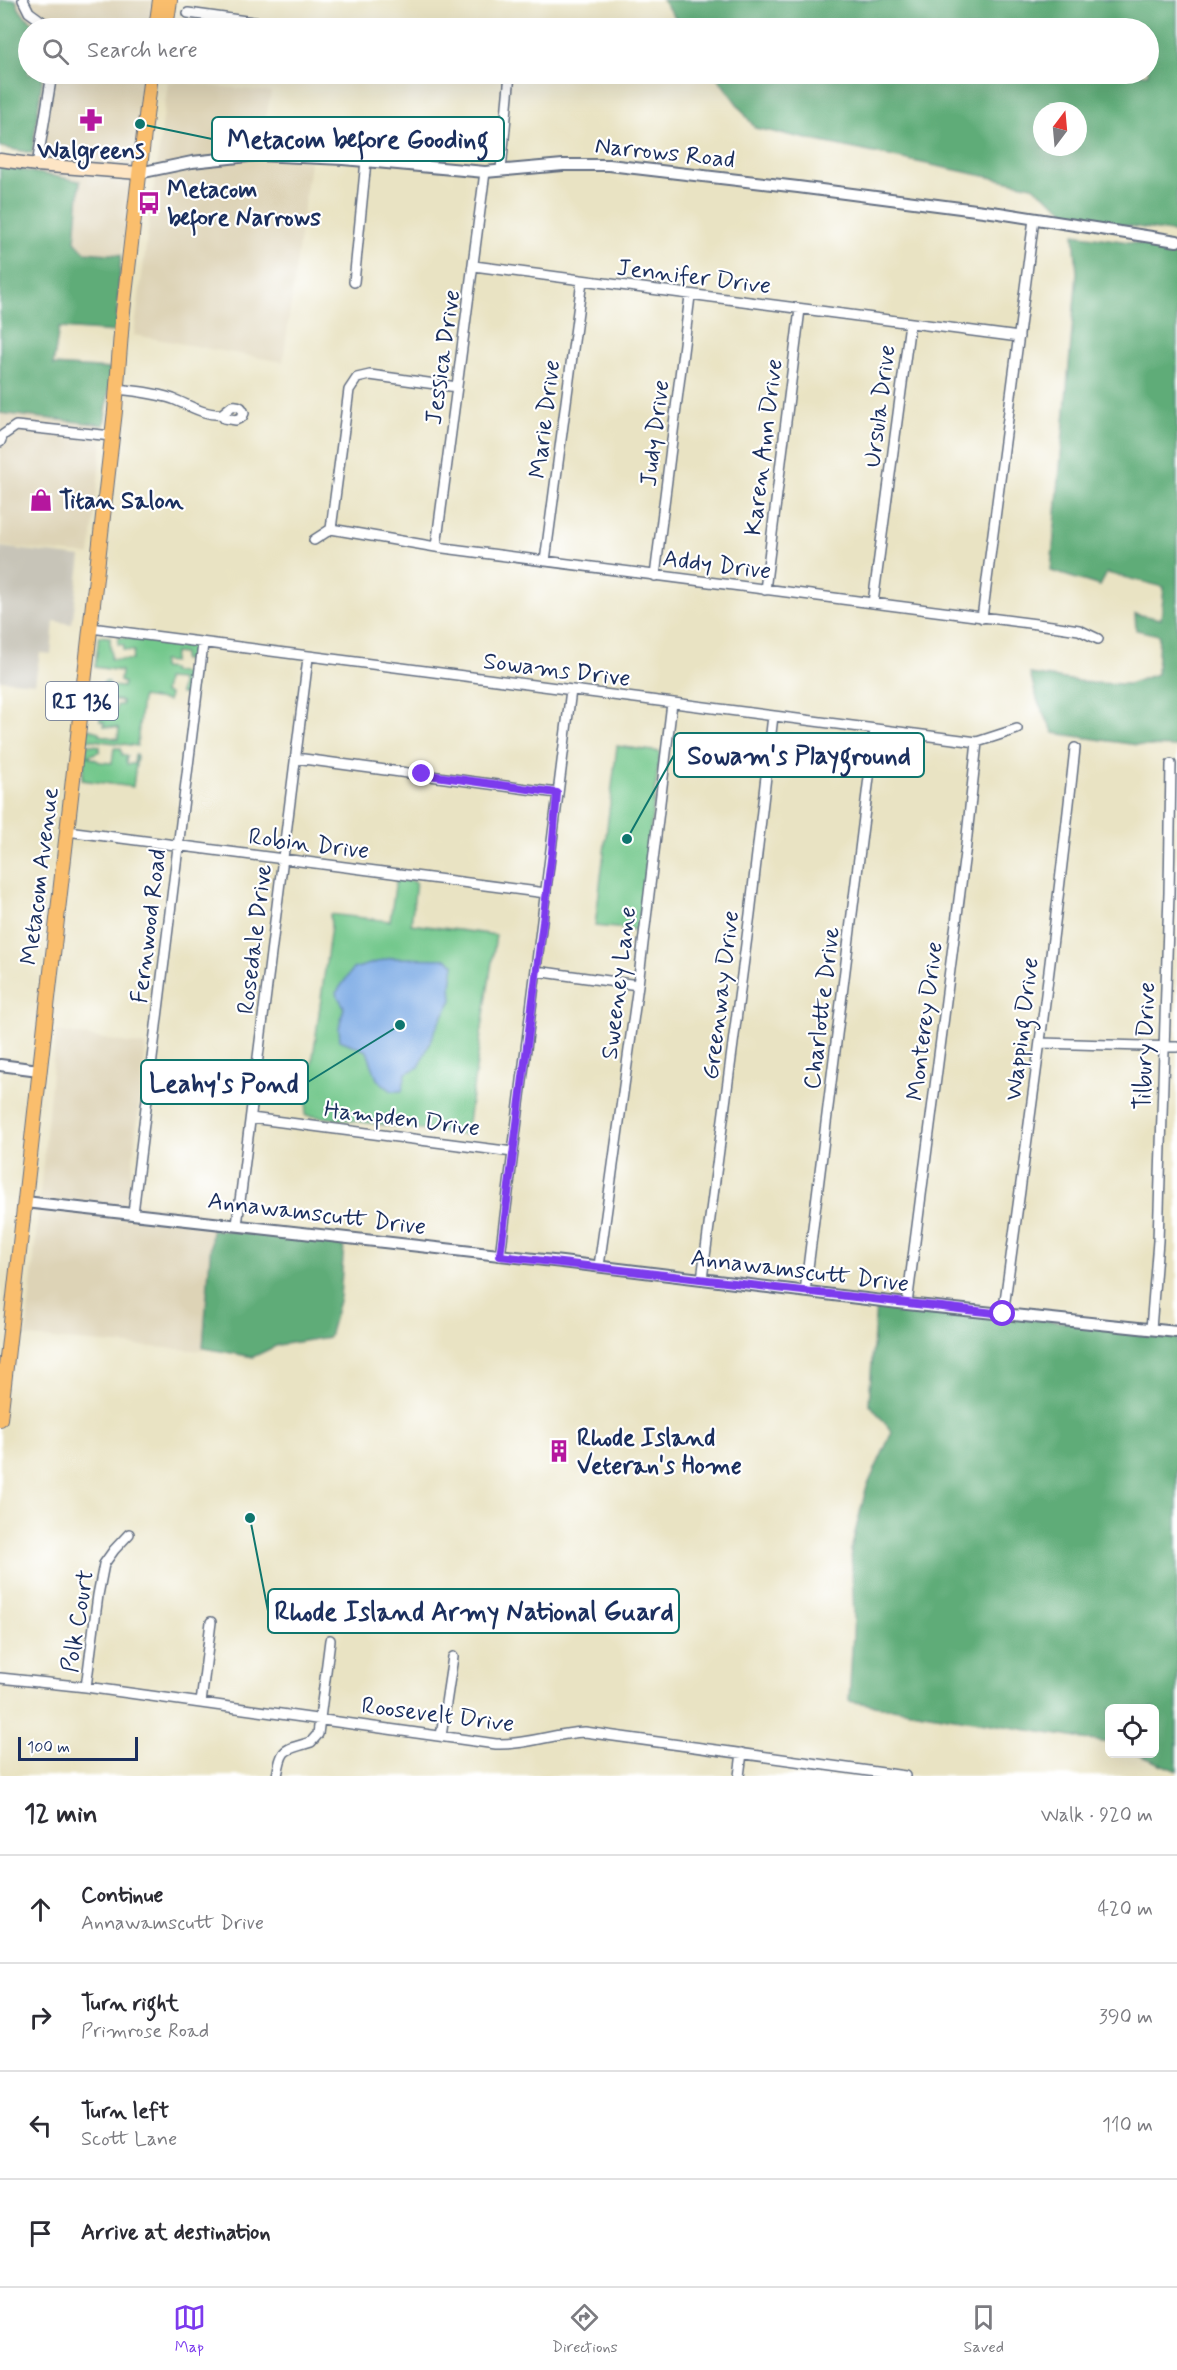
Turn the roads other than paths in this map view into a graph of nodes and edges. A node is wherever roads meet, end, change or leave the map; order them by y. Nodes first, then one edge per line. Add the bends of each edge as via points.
1 (23, 0) edge
2 (160, 0) edge
3 (170, 0) edge
4 (188, 13) dead end
5 (37, 18) edge
6 (157, 18) edge
7 (167, 18) edge
8 (225, 18) edge
9 (50, 84) edge
10 (150, 84) edge
11 (158, 84) edge
12 (509, 84) edge
13 (0, 160) edge
14 (366, 161) junction
15 (37, 165) junction
16 (501, 171) junction
17 (143, 172) junction
18 (485, 172) junction
19 (1034, 219) junction
20 (1177, 241) edge
21 (474, 266) junction
22 (582, 281) junction
23 (354, 282) dead end
24 (690, 296) junction
25 (800, 309) junction
26 (910, 323) junction
27 (1019, 337) junction
28 (118, 381) junction
29 (457, 387) junction
30 (222, 414) dead end
31 (112, 436) junction
32 (0, 442) edge
33 (331, 529) junction
34 (314, 540) dead end
35 (436, 547) junction
36 (545, 561) junction
37 (655, 576) junction
38 (765, 590) junction
39 (873, 603) junction
40 (982, 618) junction
41 (91, 628) junction
42 (1098, 639) dead end
43 (203, 644) junction
44 (308, 658) junction
45 (571, 690) junction
46 (672, 704) junction
47 (773, 717) junction
48 (874, 729) junction
49 (1017, 729) dead end
50 (977, 742) junction
51 (1076, 748) dead end
52 (296, 758) junction
53 (1171, 764) dead end
54 (557, 793) junction
55 (67, 831) junction
56 (178, 844) junction
57 (283, 859) junction
58 (546, 893) junction
59 (536, 971) junction
60 (638, 985) junction
61 (1041, 1043) junction
62 (1163, 1047) junction
63 (1177, 1047) edge
64 (0, 1065) edge
65 (39, 1070) junction
66 (251, 1118) junction
67 (513, 1152) junction
68 (24, 1202) junction
69 (133, 1213) junction
70 (237, 1225) junction
71 (500, 1256) junction
72 (599, 1266) junction
73 (702, 1279) junction
74 (805, 1292) junction
75 (907, 1305) junction
76 (1003, 1314) junction
77 (1151, 1329) junction
78 (1177, 1332) edge
79 (0, 1419) edge
80 (129, 1534) dead end
81 (211, 1622) dead end
82 (330, 1640) dead end
83 (453, 1657) dead end
84 (0, 1678) edge
85 (86, 1687) junction
86 (201, 1703) junction
87 (320, 1719) junction
88 (441, 1736) junction
89 (742, 1753) junction
90 (277, 1776) edge
91 (739, 1776) edge
92 (905, 1776) edge

1 - 5 street
2 - 6 main road
3 - 7 main road
4 - 8 street
9 - 15 street
10 - 17 main road, Metacom Avenue / RI 136
11 - 17 main road, Metacom Avenue / RI 136
12 - 16 street
13 - 15 main road
14 - 17 street, Narrows Road via 237,156
14 - 18 street, Narrows Road
14 - 23 street
15 - 17 main road
16 - 18 street, Narrows Road
16 - 19 street, Narrows Road via 578,164 619,166
17 - 28 main road, Metacom Avenue / RI 136
18 - 21 street, Jessica Drive
19 - 20 street, Narrows Road
19 - 27 street
21 - 22 street, Jennifer Drive
21 - 29 street, Jessica Drive
22 - 24 street, Jennifer Drive
22 - 36 street, Marie Drive
24 - 25 street, Jennifer Drive
24 - 37 street, Judy Drive
25 - 26 street, Jennifer Drive
25 - 38 street, Karen Ann Drive
26 - 27 street, Ursula Drive
26 - 39 street, Ursula Drive
27 - 40 street
28 - 30 street via 213,415
28 - 31 main road, Metacom Avenue / RI 136
29 - 33 street via 370,375 357,378 350,390
29 - 35 street, Jessica Drive
31 - 32 street via 16,426
31 - 41 main road, Metacom Avenue / RI 136
33 - 34 street
33 - 35 street, Addy Drive
35 - 36 street, Addy Drive
36 - 37 street, Addy Drive
37 - 38 street, Addy Drive
38 - 39 street, Addy Drive
39 - 40 street, Addy Drive
40 - 42 street, Addy Drive via 1079,630
41 - 43 street, Sowams Drive
41 - 55 main road, Metacom Avenue / RI 136
43 - 44 street, Sowams Drive
43 - 56 street, Fernwood Road
44 - 45 street, Sowams Drive
44 - 52 street, Rosedale Drive
45 - 46 street, Sowams Drive
45 - 54 street
46 - 47 street, Sowams Drive
46 - 60 street, Sweeney Lane
47 - 48 street, Sowams Drive
47 - 73 street, Greenway Drive
48 - 50 street, Sowams Drive
48 - 74 street, Charlotte Drive
49 - 50 street, Sowams Drive
50 - 75 street, Monterey Drive
51 - 61 street, Wapping Drive
52 - 54 street
52 - 57 street, Rosedale Drive
53 - 62 street, Tilbury Drive
54 - 58 street
55 - 56 street, Robin Drive
55 - 65 main road, Metacom Avenue / RI 136
56 - 57 street, Robin Drive
56 - 69 street, Fernwood Road
57 - 58 street, Robin Drive
57 - 66 street, Rosedale Drive
58 - 59 street
59 - 60 street
59 - 67 street
60 - 72 street, Sweeney Lane
61 - 62 street
61 - 76 street, Wapping Drive
62 - 63 street
62 - 77 street, Tilbury Drive via 1158,1241
64 - 65 street
65 - 68 main road, Metacom Avenue / RI 136
66 - 67 street, Hampden Drive
66 - 70 street, Rosedale Drive
67 - 71 street
68 - 69 street, Annawamscutt Drive
68 - 79 main road, Metacom Avenue / RI 136
69 - 70 street, Annawamscutt Drive
70 - 71 street, Annawamscutt Drive
71 - 72 street, Annawamscutt Drive
72 - 73 street, Annawamscutt Drive
73 - 74 street, Annawamscutt Drive
74 - 75 street, Annawamscutt Drive
75 - 76 street, Annawamscutt Drive
76 - 77 street, Annawamscutt Drive
77 - 78 street, Annawamscutt Drive
80 - 85 street, Polk Court via 104,1564
81 - 86 street
82 - 87 street
83 - 88 street
84 - 85 street, Roosevelt Drive
85 - 86 street, Roosevelt Drive
86 - 87 street, Roosevelt Drive
87 - 88 street, Roosevelt Drive
87 - 90 street via 318,1734 311,1743 285,1750
88 - 89 street, Roosevelt Drive via 514,1745 585,1732
89 - 91 street
89 - 92 street, Roosevelt Drive

